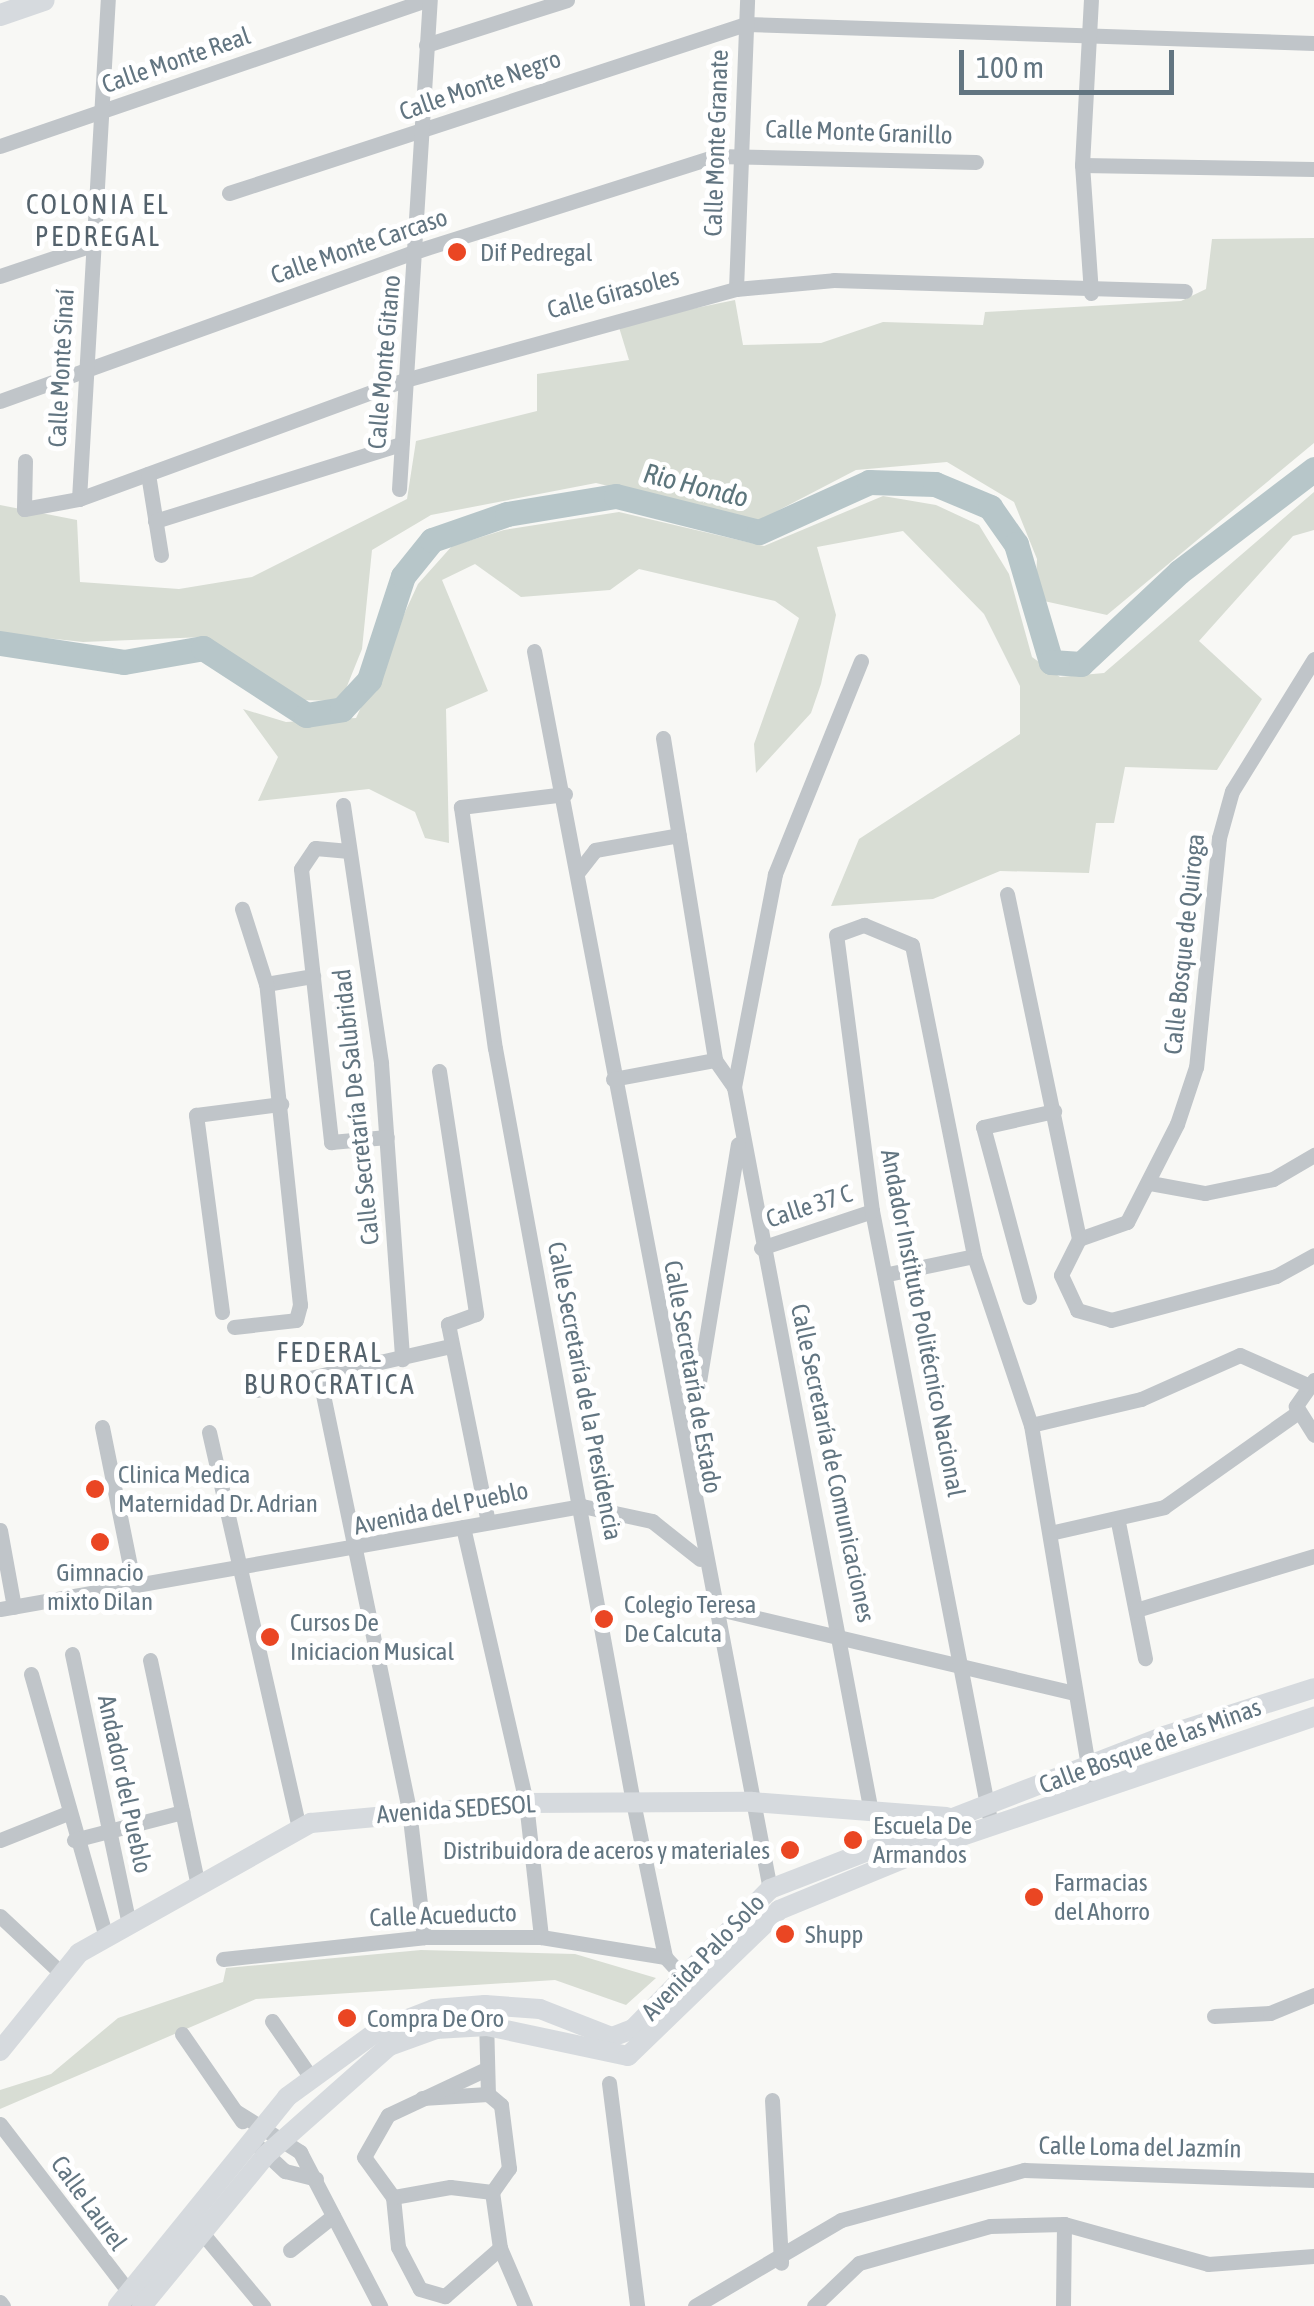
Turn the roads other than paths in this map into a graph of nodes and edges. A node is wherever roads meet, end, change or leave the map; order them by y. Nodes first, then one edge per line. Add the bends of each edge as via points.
1 (44, 0) edge
2 (108, 0) edge
3 (428, 0) edge
4 (567, 0) edge
5 (747, 0) edge
6 (1091, 0) edge
7 (0, 14) edge
8 (746, 24) junction
9 (1089, 31) junction
10 (1314, 43) edge
11 (426, 45) junction
12 (102, 112) junction
13 (427, 131) junction
14 (0, 146) edge
15 (740, 152) junction
16 (976, 162) dead end
17 (1082, 165) junction
18 (1314, 169) edge
19 (230, 193) dead end
20 (92, 245) junction
21 (420, 250) junction
22 (0, 276) edge
23 (736, 289) junction
24 (1091, 292) junction
25 (1186, 292) dead end
26 (86, 372) junction
27 (405, 380) junction
28 (0, 401) edge
29 (402, 444) junction
30 (25, 461) dead end
31 (148, 474) junction
32 (399, 489) dead end
33 (80, 499) junction
34 (155, 522) junction
35 (160, 555) dead end
36 (534, 651) dead end
37 (1314, 659) edge
38 (861, 661) dead end
39 (663, 738) dead end
40 (565, 794) junction
41 (343, 805) dead end
42 (679, 835) junction
43 (349, 851) junction
44 (578, 872) junction
45 (1008, 894) dead end
46 (242, 909) dead end
47 (313, 976) junction
48 (266, 984) junction
49 (714, 1060) junction
50 (438, 1071) dead end
51 (612, 1079) junction
52 (734, 1087) junction
53 (281, 1104) junction
54 (1054, 1111) junction
55 (740, 1130) junction
56 (388, 1138) junction
57 (1314, 1155) edge
58 (1150, 1183) junction
59 (872, 1211) junction
60 (1079, 1239) junction
61 (761, 1248) junction
62 (1314, 1255) edge
63 (974, 1256) junction
64 (888, 1274) junction
65 (1029, 1297) dead end
66 (222, 1312) dead end
67 (234, 1327) dead end
68 (451, 1346) junction
69 (402, 1359) junction
70 (320, 1380) junction
71 (1310, 1382) edge
72 (257, 1390) dead end
73 (697, 1394) dead end
74 (1296, 1414) junction
75 (1031, 1425) junction
76 (102, 1427) dead end
77 (209, 1432) dead end
78 (1314, 1436) edge
79 (582, 1506) junction
80 (488, 1522) junction
81 (1118, 1522) junction
82 (463, 1527) junction
83 (0, 1530) edge
84 (1050, 1533) junction
85 (355, 1552) junction
86 (1314, 1556) edge
87 (701, 1560) junction
88 (239, 1566) junction
89 (134, 1585) junction
90 (7, 1608) edge
91 (718, 1610) junction
92 (1136, 1610) junction
93 (846, 1646) junction
94 (72, 1654) dead end
95 (1145, 1658) dead end
96 (150, 1660) dead end
97 (965, 1670) junction
98 (32, 1674) dead end
99 (1314, 1688) edge
100 (1073, 1692) junction
101 (1314, 1717) edge
102 (1087, 1766) junction
103 (1092, 1790) junction
104 (634, 1802) junction
105 (752, 1802) junction
106 (526, 1803) junction
107 (870, 1807) junction
108 (409, 1810) junction
109 (182, 1812) junction
110 (68, 1813) junction
111 (990, 1815) junction
112 (953, 1818) junction
113 (299, 1827) junction
114 (109, 1833) junction
115 (0, 1840) edge
116 (74, 1840) junction
117 (197, 1881) junction
118 (770, 1889) junction
119 (0, 1916) edge
120 (129, 1924) junction
121 (106, 1937) junction
122 (424, 1937) junction
123 (541, 1938) junction
124 (665, 1956) junction
125 (223, 1959) dead end
126 (62, 1974) junction
127 (684, 1976) junction
128 (1314, 1996) edge
129 (486, 2015) junction
130 (1214, 2016) dead end
131 (272, 2021) dead end
132 (182, 2034) dead end
133 (0, 2052) edge
134 (482, 2071) junction
135 (310, 2076) junction
136 (609, 2083) dead end
137 (488, 2094) junction
138 (418, 2098) junction
139 (772, 2100) dead end
140 (0, 2124) edge
141 (283, 2138) junction
142 (260, 2140) junction
143 (316, 2179) junction
144 (1314, 2180) edge
145 (492, 2192) junction
146 (393, 2198) junction
147 (333, 2216) junction
148 (191, 2221) junction
149 (1064, 2224) junction
150 (500, 2248) junction
151 (290, 2250) dead end
152 (1314, 2256) edge
153 (781, 2262) junction
154 (447, 2301) edge
155 (132, 2303) edge
156 (263, 2306) edge
157 (380, 2306) edge
158 (525, 2306) edge
159 (637, 2306) edge
160 (695, 2306) edge
161 (814, 2306) edge
162 (1063, 2306) edge

1 - 7 main road
2 - 12 street, Calle Monte Sinaí
3 - 11 street, Calle Monte Gitano
3 - 12 street, Calle Monte Real
4 - 11 street
5 - 8 street, Calle Monte Granate
6 - 9 street
8 - 9 street, Calle Monte Negro
8 - 13 street, Calle Monte Negro
8 - 15 street, Calle Monte Granate
9 - 10 street, Calle Monte Negro
9 - 17 street
11 - 13 street, Calle Monte Gitano
12 - 14 street, Calle Monte Real
12 - 20 street, Calle Monte Sinaí
13 - 19 street, Calle Monte Negro
13 - 21 street, Calle Monte Gitano
15 - 16 street, Calle Monte Granillo
15 - 21 street, Calle Monte Carcaso
15 - 23 street, Calle Monte Granate
17 - 18 street
17 - 24 street
20 - 22 street
20 - 26 street, Calle Monte Sinaí
21 - 26 street, Calle Monte Carcaso
21 - 27 street, Calle Monte Gitano
23 - 24 street, Calle Girasoles via 834,280
23 - 27 street, Calle Girasoles
24 - 25 street, Calle Girasoles
26 - 28 street, Calle Monte Carcaso
26 - 33 street, Calle Monte Sinaí
27 - 29 street, Calle Monte Gitano
27 - 31 street, Calle Girasoles
29 - 32 street, Calle Monte Gitano
29 - 34 street
30 - 33 street, Calle Girasoles via 24,509
31 - 33 street, Calle Girasoles
31 - 34 street
34 - 35 street
36 - 40 street, Calle Secretaría de Estado
37 - 58 street, Calle Bosque de Quiroga via 1232,791 1219,838 1196,1067
38 - 52 street via 775,874
39 - 42 street
40 - 44 street, Calle Secretaría de Estado
40 - 79 street, Calle Secretaría de la Presidencia via 461,808 495,1048
41 - 43 street, Calle Secretaría De Salubridad
42 - 44 street via 595,850
42 - 49 street
43 - 47 street via 304,855
43 - 56 street, Calle Secretaría De Salubridad
44 - 51 street, Calle Secretaría de Estado
45 - 54 street
46 - 48 street
47 - 48 street
47 - 56 street via 331,1142
48 - 53 street
49 - 51 street
49 - 52 street
50 - 68 street via 476,1314 448,1324
51 - 87 street, Calle Secretaría de Estado
52 - 55 street, Calle Secretaría de Comunicaciones
53 - 66 street via 196,1115
53 - 67 street via 300,1305 296,1320
54 - 60 street
54 - 65 street via 983,1127
55 - 61 street, Calle Secretaría de Comunicaciones
55 - 73 street, Calle Secretaría de Comunicaciones
56 - 69 street, Calle Secretaría De Salubridad
57 - 58 street via 1273,1180 1206,1192
58 - 60 street, Calle Bosque de Quiroga via 1126,1222
59 - 61 street, Calle 37 C
59 - 63 street, Andador Instituto Politécnico Nacional via 836,936 864,926 912,945
59 - 64 street, Andador Instituto Politécnico Nacional
60 - 62 street via 1063,1291 1092,1318 1276,1276
61 - 93 street, Calle Secretaría de Comunicaciones
63 - 64 street
63 - 75 street, Andador Instituto Politécnico Nacional
64 - 97 street, Andador Instituto Politécnico Nacional
68 - 69 street
68 - 80 street
69 - 70 street
70 - 72 street
70 - 85 street
71 - 74 street
71 - 75 street via 1240,1354 1141,1399
74 - 78 street
74 - 81 street via 1164,1507
75 - 84 street, Andador Instituto Politécnico Nacional
76 - 89 street
77 - 88 street
79 - 80 street, Avenida del Pueblo
79 - 87 street, Avenida del Pueblo via 652,1521
79 - 104 street, Calle Secretaría de la Presidencia
80 - 82 street, Avenida del Pueblo
81 - 84 street
81 - 92 street
82 - 85 street, Avenida del Pueblo
82 - 106 street
83 - 90 street
84 - 100 street, Andador Instituto Politécnico Nacional
85 - 88 street, Avenida del Pueblo
85 - 108 street
86 - 92 street
87 - 91 street, Calle Secretaría de Estado
88 - 89 street, Avenida del Pueblo
88 - 113 street
89 - 90 street, Avenida del Pueblo
91 - 93 street
91 - 105 street, Calle Secretaría de Estado
92 - 95 street
93 - 97 street
93 - 107 street, Calle Secretaría de Comunicaciones
94 - 114 street, Andador del Pueblo
96 - 109 street
97 - 100 street
97 - 111 street, Andador Instituto Politécnico Nacional
98 - 110 street
99 - 102 main road, Calle Bosque de las Minas
100 - 102 street, Andador Instituto Politécnico Nacional
101 - 103 main road, Calle Bosque de las Minas
102 - 103 street, Andador Instituto Politécnico Nacional
102 - 111 main road, Calle Bosque de las Minas
103 - 111 main road, Calle Bosque de las Minas
104 - 105 main road, Avenida SEDESOL
104 - 106 main road, Avenida SEDESOL
104 - 124 street, Calle Secretaría de la Presidencia
105 - 107 main road, Avenida SEDESOL
105 - 118 street, Calle Secretaría de Estado
106 - 108 main road, Avenida SEDESOL
106 - 123 street
107 - 112 main road, Avenida SEDESOL
108 - 113 main road, Avenida SEDESOL
108 - 122 street
109 - 114 street
109 - 117 street
110 - 115 street
110 - 116 street
111 - 112 main road, Avenida Palo Solo
111 - 129 main road, Avenida Palo Solo via 779,1910 628,2056
112 - 118 main road, Avenida Palo Solo
113 - 117 main road, Avenida SEDESOL
114 - 116 street
114 - 120 street, Andador del Pueblo
116 - 121 street
117 - 120 main road, Avenida SEDESOL
118 - 127 main road, Avenida Palo Solo
119 - 126 street
120 - 121 main road, Avenida SEDESOL
121 - 126 main road, Avenida SEDESOL
122 - 123 street, Calle Acueducto
122 - 125 street, Calle Acueducto
123 - 124 street, Calle Acueducto
124 - 127 street
126 - 133 main road, Avenida SEDESOL
127 - 129 main road, Avenida Palo Solo via 633,2029 612,2037 540,2009
128 - 130 street via 1270,2013
129 - 134 street
129 - 135 main road, Avenida Palo Solo via 434,2009 380,2030
129 - 141 main road, Avenida Palo Solo via 390,2046
131 - 135 street
132 - 142 street
134 - 137 street
134 - 138 street
135 - 142 main road, Avenida Palo Solo
136 - 159 street
137 - 138 street
137 - 145 street via 500,2105 509,2168
138 - 146 street via 388,2115 364,2157
139 - 153 street
140 - 155 street, Calle Laurel
141 - 142 main road, Avenida Palo Solo
141 - 143 street
142 - 143 street
142 - 148 main road, Avenida Palo Solo
143 - 147 street
144 - 153 street, Calle Loma del Jazmín via 1024,2170 840,2220
145 - 146 street via 450,2186
145 - 150 street
146 - 154 street via 398,2247 420,2289
147 - 151 street
147 - 157 street
148 - 155 main road, Avenida Palo Solo
148 - 156 street
149 - 152 street via 1208,2264
149 - 161 street via 990,2226 890,2251 840,2273
149 - 162 street
150 - 154 street
150 - 158 street
153 - 160 street, Calle Loma del Jazmín

